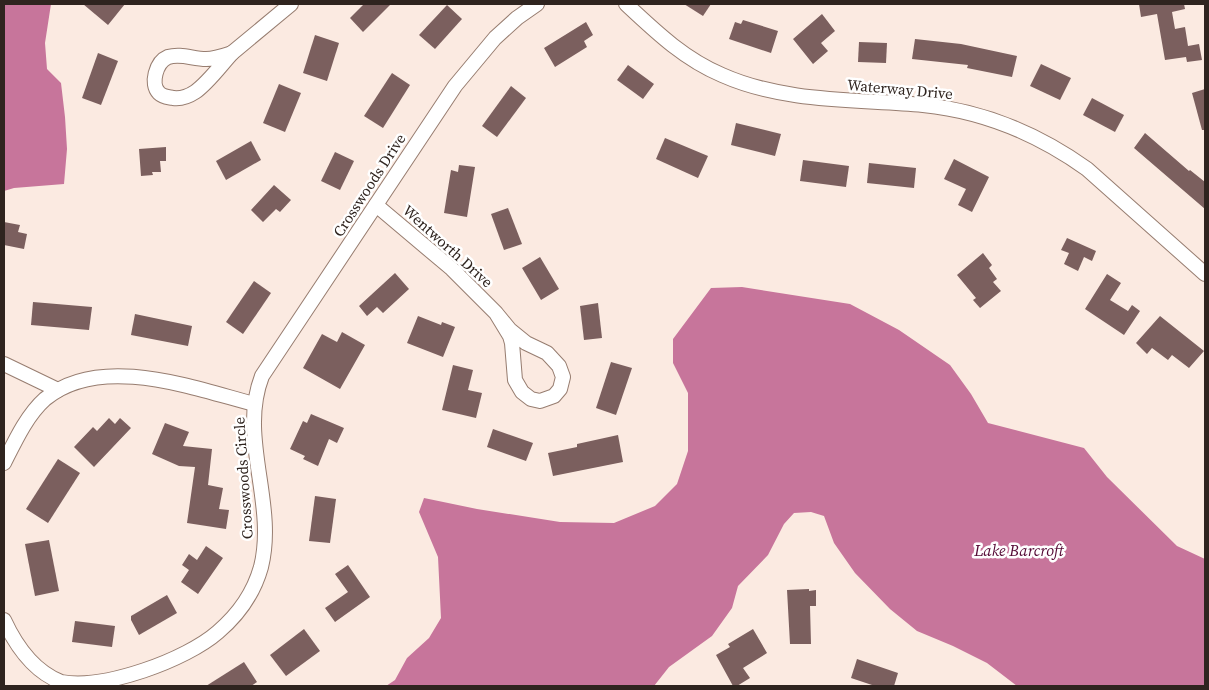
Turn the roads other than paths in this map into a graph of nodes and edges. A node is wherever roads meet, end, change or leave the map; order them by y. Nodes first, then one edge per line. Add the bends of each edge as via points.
1 (291, 4) edge
2 (537, 4) edge
3 (626, 4) edge
4 (232, 53) junction
5 (376, 205) junction
6 (1205, 274) edge
7 (496, 313) junction
8 (4, 364) edge
9 (58, 390) junction
10 (254, 404) junction
11 (4, 463) edge
12 (4, 620) edge

1 - 4 street
2 - 5 street, Crosswoods Drive via 517,18 474,61
3 - 6 street, Waterway Drive via 667,42 697,62 746,84 804,96 924,105 957,111 984,117 1036,137 1086,169
4 - 4 street via 196,92 177,98 165,97 156,88 157,70 168,57 181,55 205,59
5 - 7 street, Wentworth Drive via 452,269
5 - 10 street, Crosswoods Drive via 262,376
7 - 7 street, Wentworth Drive via 510,330 526,343 547,353 559,366 562,377 560,389 554,396 536,400 516,384 512,343
8 - 9 street
9 - 10 street, Crosswoods Circle via 88,379 130,377 160,380
9 - 11 street, Crosswoods Circle via 33,413
10 - 12 street, Crosswoods Circle via 254,445 263,506 261,567 248,598 218,632 182,656 142,674 120,682 77,686 61,682 32,663

